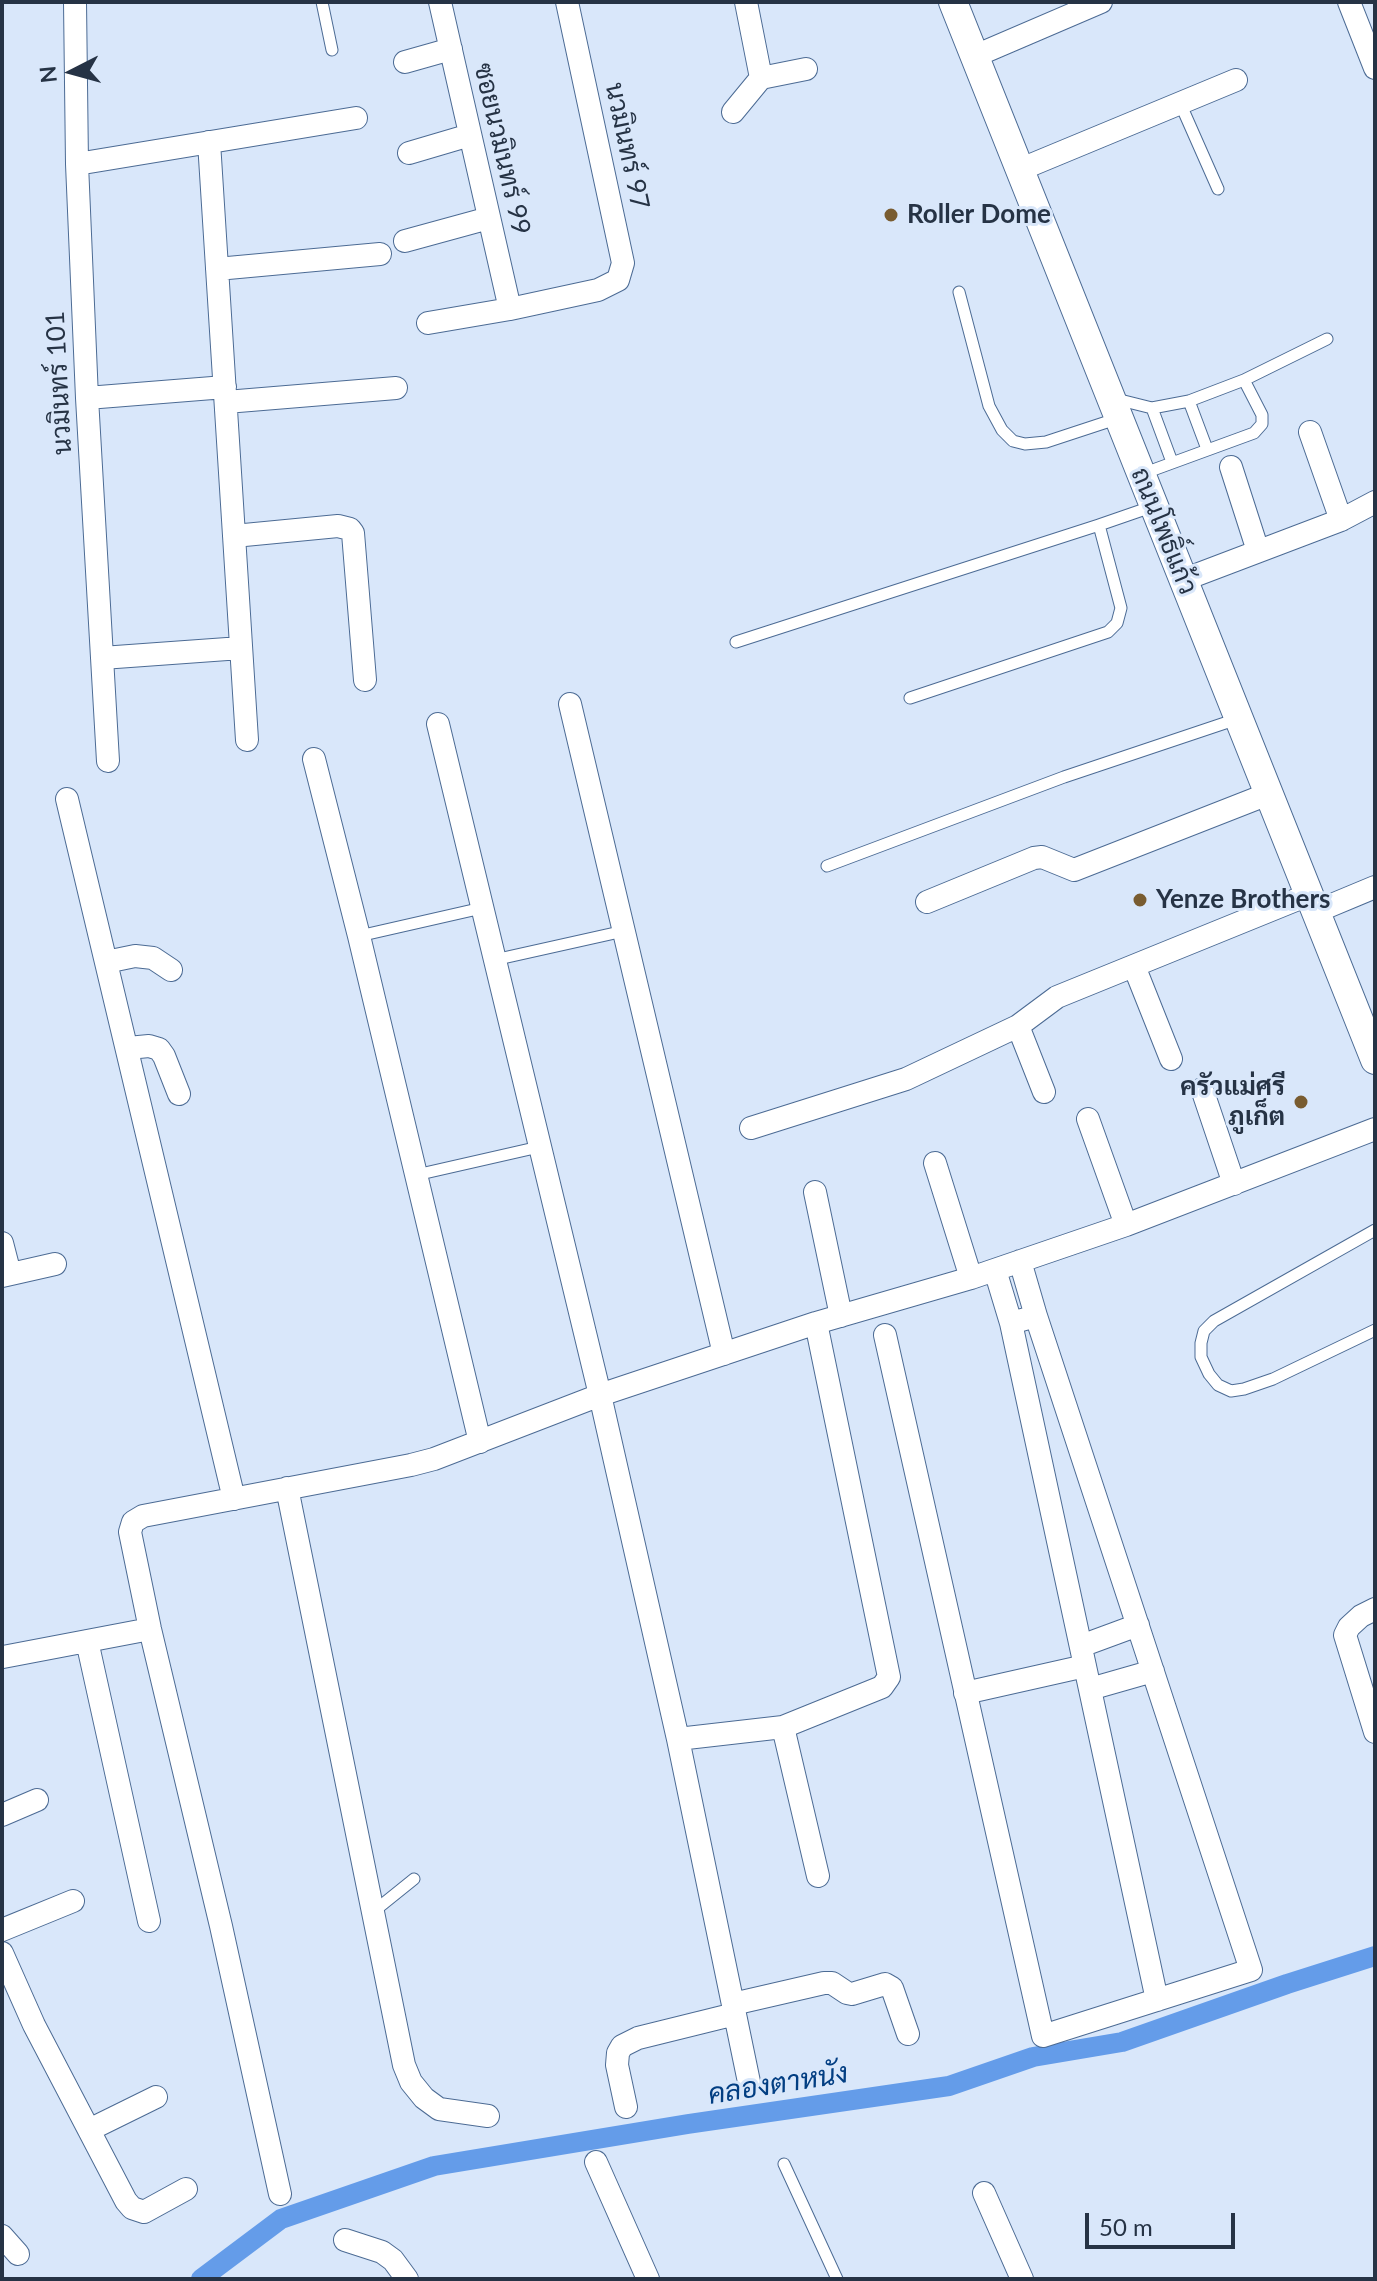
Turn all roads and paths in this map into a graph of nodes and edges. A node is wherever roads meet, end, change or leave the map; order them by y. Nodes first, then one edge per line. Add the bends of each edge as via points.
1 (75, 2) edge
2 (322, 2) edge
3 (440, 2) edge
4 (567, 2) edge
5 (746, 2) edge
6 (953, 2) edge
7 (1101, 2) edge
8 (1349, 2) edge
9 (451, 49) junction
10 (332, 50) dead end
11 (975, 56) junction
12 (405, 62) dead end
13 (1375, 68) edge
14 (806, 69) dead end
15 (761, 78) junction
16 (1236, 80) dead end
17 (1180, 103) junction
18 (733, 112) dead end
19 (356, 118) dead end
20 (470, 135) junction
21 (209, 142) junction
22 (409, 153) dead end
23 (77, 164) junction
24 (1019, 170) junction
25 (1218, 189) dead end
26 (489, 218) junction
27 (405, 241) dead end
28 (380, 254) dead end
29 (217, 269) junction
30 (959, 292) dead end
31 (510, 309) junction
32 (428, 323) dead end
33 (1327, 339) dead end
34 (1244, 380) junction
35 (396, 388) dead end
36 (225, 395) junction
37 (87, 398) junction
38 (1189, 401) junction
39 (1115, 408) junction
40 (1152, 408) junction
41 (1310, 432) dead end
42 (1207, 449) junction
43 (1172, 462) junction
44 (1231, 467) dead end
45 (1142, 474) junction
46 (1375, 502) edge
47 (1154, 506) junction
48 (1341, 520) junction
49 (1099, 525) junction
50 (234, 536) junction
51 (1258, 551) junction
52 (1183, 580) junction
53 (736, 642) dead end
54 (241, 648) junction
55 (102, 658) junction
56 (365, 680) dead end
57 (910, 698) dead end
58 (570, 704) dead end
59 (1239, 718) junction
60 (438, 724) dead end
61 (247, 740) dead end
62 (314, 759) dead end
63 (108, 761) dead end
64 (1268, 794) junction
65 (67, 799) dead end
66 (827, 866) dead end
67 (1375, 887) edge
68 (927, 902) dead end
69 (1311, 903) junction
70 (482, 908) junction
71 (624, 931) junction
72 (359, 936) junction
73 (494, 960) junction
74 (106, 962) junction
75 (1134, 966) junction
76 (171, 970) dead end
77 (1018, 1026) junction
78 (128, 1048) junction
79 (1171, 1059) dead end
80 (1375, 1059) edge
81 (1202, 1089) dead end
82 (1044, 1092) dead end
83 (179, 1094) dead end
84 (1088, 1119) dead end
85 (751, 1128) dead end
86 (1375, 1129) edge
87 (539, 1147) junction
88 (935, 1163) dead end
89 (416, 1175) junction
90 (1234, 1184) junction
91 (815, 1192) dead end
92 (1126, 1225) junction
93 (1375, 1230) edge
94 (2, 1243) edge
95 (1020, 1261) junction
96 (55, 1264) dead end
97 (995, 1270) junction
98 (6, 1275) edge
99 (971, 1278) junction
100 (841, 1316) junction
101 (1036, 1316) junction
102 (816, 1323) junction
103 (1011, 1323) junction
104 (1375, 1330) edge
105 (885, 1335) dead end
106 (724, 1354) junction
107 (600, 1395) junction
108 (1066, 1407) junction
109 (1032, 1418) junction
110 (480, 1442) junction
111 (287, 1488) junction
112 (234, 1499) junction
113 (1375, 1609) edge
114 (1138, 1625) junction
115 (150, 1629) junction
116 (87, 1641) junction
117 (1083, 1656) junction
118 (3, 1657) edge
119 (1153, 1671) junction
120 (1090, 1689) junction
121 (965, 1693) junction
122 (783, 1727) junction
123 (1375, 1732) edge
124 (678, 1739) junction
125 (37, 1800) dead end
126 (2, 1815) edge
127 (818, 1876) dead end
128 (414, 1879) dead end
129 (73, 1901) dead end
130 (373, 1913) junction
131 (149, 1921) dead end
132 (2, 1930) edge
133 (2, 1953) edge
134 (1157, 2000) junction
135 (734, 2009) junction
136 (908, 2034) dead end
137 (749, 2082) dead end
138 (156, 2097) dead end
139 (626, 2107) dead end
140 (488, 2116) dead end
141 (89, 2130) junction
142 (596, 2162) dead end
143 (784, 2164) dead end
144 (186, 2189) dead end
145 (984, 2193) dead end
146 (280, 2194) dead end
147 (2, 2236) edge
148 (345, 2240) dead end
149 (18, 2254) dead end
150 (407, 2279) edge
151 (648, 2279) edge
152 (837, 2279) edge
153 (1022, 2279) edge

1 - 23 street, นวมินทร์ 101
2 - 10 lane
3 - 9 street, ซอยนวมินทร์ 99
4 - 31 street, นวมินทร์ 97 via 623,263 618,280 598,290
5 - 15 street
6 - 11 street, ถนนโพธิ์แก้ว
7 - 11 street
8 - 13 street
9 - 12 street
9 - 20 street, ซอยนวมินทร์ 99
11 - 24 street, ถนนโพธิ์แก้ว
14 - 15 street
15 - 18 street
16 - 17 street
17 - 24 street
17 - 25 lane
19 - 21 street
20 - 22 street
20 - 26 street, ซอยนวมินทร์ 99
21 - 23 street
21 - 29 street
23 - 37 street, นวมินทร์ 101
24 - 39 street, ถนนโพธิ์แก้ว
26 - 27 street
26 - 31 street, ซอยนวมินทร์ 99
28 - 29 street
29 - 36 street
30 - 39 lane via 989,406 1013,441 1046,442
31 - 32 street
33 - 34 lane
34 - 38 lane
34 - 42 lane via 1262,424 1254,433
35 - 36 street
36 - 37 street
36 - 50 street
37 - 55 street, นวมินทร์ 101
38 - 40 lane
38 - 42 lane
39 - 40 lane
39 - 45 street, ถนนโพธิ์แก้ว
40 - 43 lane
41 - 48 street
42 - 43 lane
43 - 45 lane
44 - 51 street
45 - 47 street, ถนนโพธิ์แก้ว
46 - 48 street
47 - 49 lane
47 - 52 street, ถนนโพธิ์แก้ว
48 - 51 street
49 - 53 lane
49 - 57 lane via 1121,608 1108,632
50 - 54 street
50 - 56 street via 350,529
51 - 52 street
52 - 59 street, ถนนโพธิ์แก้ว
54 - 55 street
54 - 61 street
55 - 63 street, นวมินทร์ 101
58 - 71 street
59 - 64 street, ถนนโพธิ์แก้ว
59 - 66 lane
60 - 70 street
62 - 72 street
64 - 68 street via 1074,870 1034,858
64 - 69 street, ถนนโพธิ์แก้ว
65 - 74 street
67 - 69 street
69 - 75 street
69 - 80 street, ถนนโพธิ์แก้ว
70 - 72 lane
70 - 73 street
71 - 73 lane
71 - 106 street
72 - 89 street
73 - 87 street
74 - 76 street via 153,958
74 - 78 street
75 - 77 street via 1057,997
75 - 79 street
77 - 82 street
77 - 85 street via 906,1079
78 - 83 street via 159,1049
78 - 112 street
81 - 90 street
84 - 92 street
86 - 90 street
87 - 89 lane
87 - 107 street
88 - 99 street
89 - 110 street
90 - 92 street
91 - 100 street
92 - 95 street
93 - 104 lane via 1214,1321 1204,1331 1201,1357 1218,1385 1244,1389
94 - 98 street
95 - 97 street
95 - 101 street
96 - 98 street
97 - 99 street
97 - 103 street
99 - 100 street
100 - 102 street
101 - 103 street
101 - 108 street
102 - 106 street
102 - 122 street via 889,1677 882,1687
103 - 109 street
105 - 121 street
106 - 107 street
107 - 110 street
107 - 124 street
108 - 109 street
108 - 114 street
109 - 117 street
110 - 111 street via 411,1465
111 - 112 street
111 - 130 street
112 - 115 street via 133,1522 130,1532
113 - 123 street via 1345,1635
114 - 117 street
114 - 119 street
115 - 116 street
115 - 146 street
116 - 118 street
116 - 131 street
117 - 120 street
117 - 121 street
119 - 120 street
119 - 134 street via 1251,1970
120 - 134 street
121 - 134 street via 1043,2036
122 - 124 street
122 - 127 street
124 - 135 street
125 - 126 street
128 - 130 lane
129 - 132 street
130 - 140 street via 411,2082 439,2109
133 - 141 street
135 - 136 street via 824,1983 852,1994 885,1984 892,1988
135 - 137 street
135 - 139 street via 622,2046 617,2065
138 - 141 street
141 - 144 street via 132,2208 144,2212
142 - 151 street
143 - 152 lane
145 - 153 street
147 - 149 street
148 - 150 street via 382,2252

